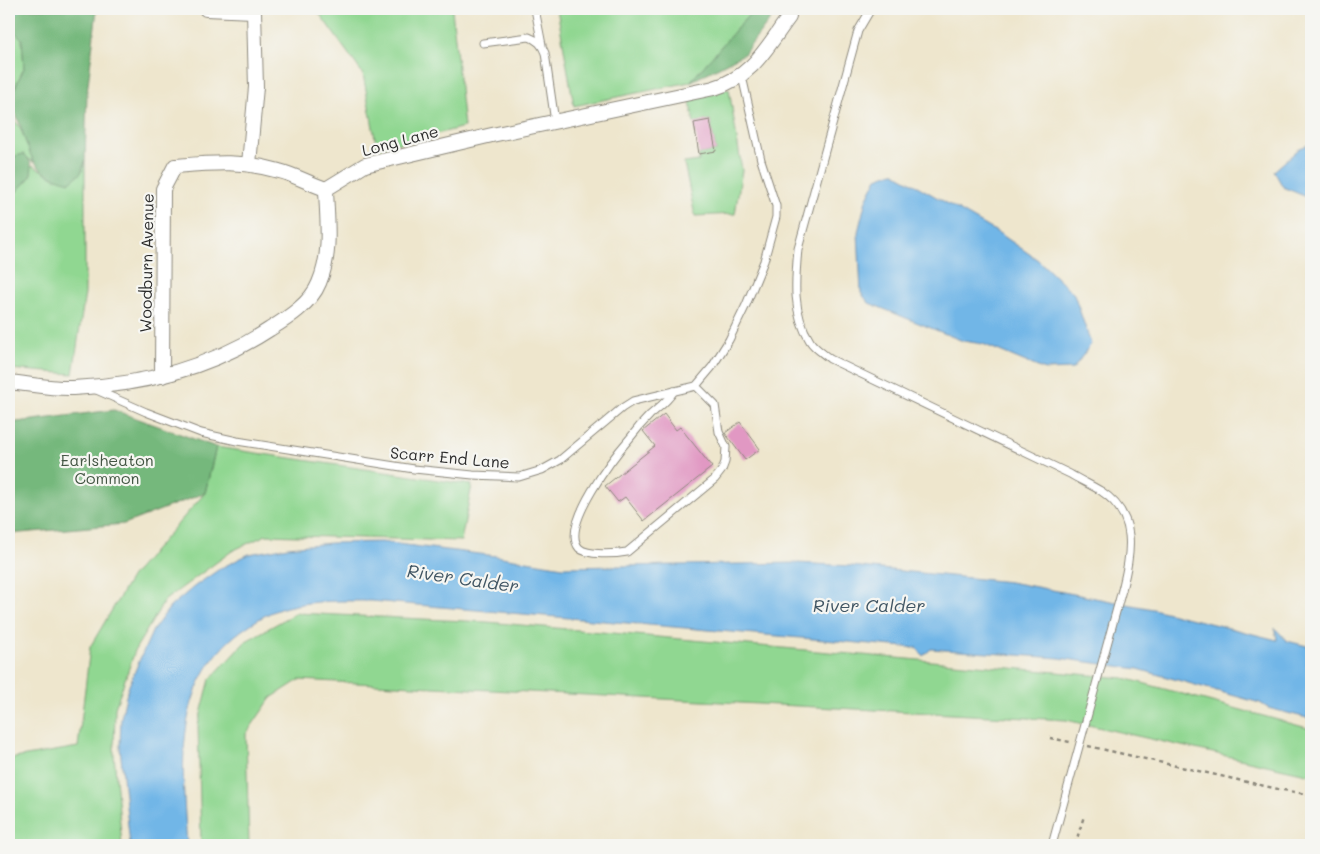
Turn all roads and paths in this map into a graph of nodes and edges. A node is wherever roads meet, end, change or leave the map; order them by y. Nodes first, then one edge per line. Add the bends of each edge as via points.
1 (206, 9) edge
2 (535, 9) edge
3 (871, 9) edge
4 (791, 13) edge
5 (483, 42) dead end
6 (542, 45) junction
7 (742, 76) junction
8 (555, 122) junction
9 (249, 164) junction
10 (326, 189) junction
11 (162, 376) junction
12 (9, 382) edge
13 (696, 386) junction
14 (89, 387) junction
15 (674, 391) junction
16 (1050, 738) dead end
17 (1078, 744) dead end
18 (1087, 746) dead end
19 (1311, 795) edge
20 (1084, 816) dead end
21 (1052, 845) edge
22 (1075, 845) edge

1 - 9 street via 254,11 256,88
2 - 6 lane
3 - 21 lane, bridge via 858,32 798,250 794,282 797,311 810,342 830,359 1102,492 1119,508 1128,523 1130,549 1122,590
4 - 7 street, Long Lane
5 - 6 lane via 529,36
6 - 8 lane
7 - 8 street, Long Lane via 714,88
7 - 13 lane via 761,160 776,206 776,217 746,305 712,367
8 - 10 street, Long Lane via 365,165
9 - 10 street, Woodburn Avenue via 281,171
9 - 11 street, Woodburn Avenue via 220,162 175,166 163,189
10 - 11 street via 328,255 319,284 306,302 252,341 189,369
11 - 14 street
12 - 14 street
13 - 15 lane, Scarr End Lane
13 - 15 lane via 715,405 719,432 726,447 726,462 722,470 627,552 597,553 580,549 576,527 581,509 629,438 668,401
14 - 15 lane, Scarr End Lane via 201,433 237,441 414,469 496,477 519,477 542,470 560,460 633,401
16 - 17 path
18 - 19 path
20 - 22 path

